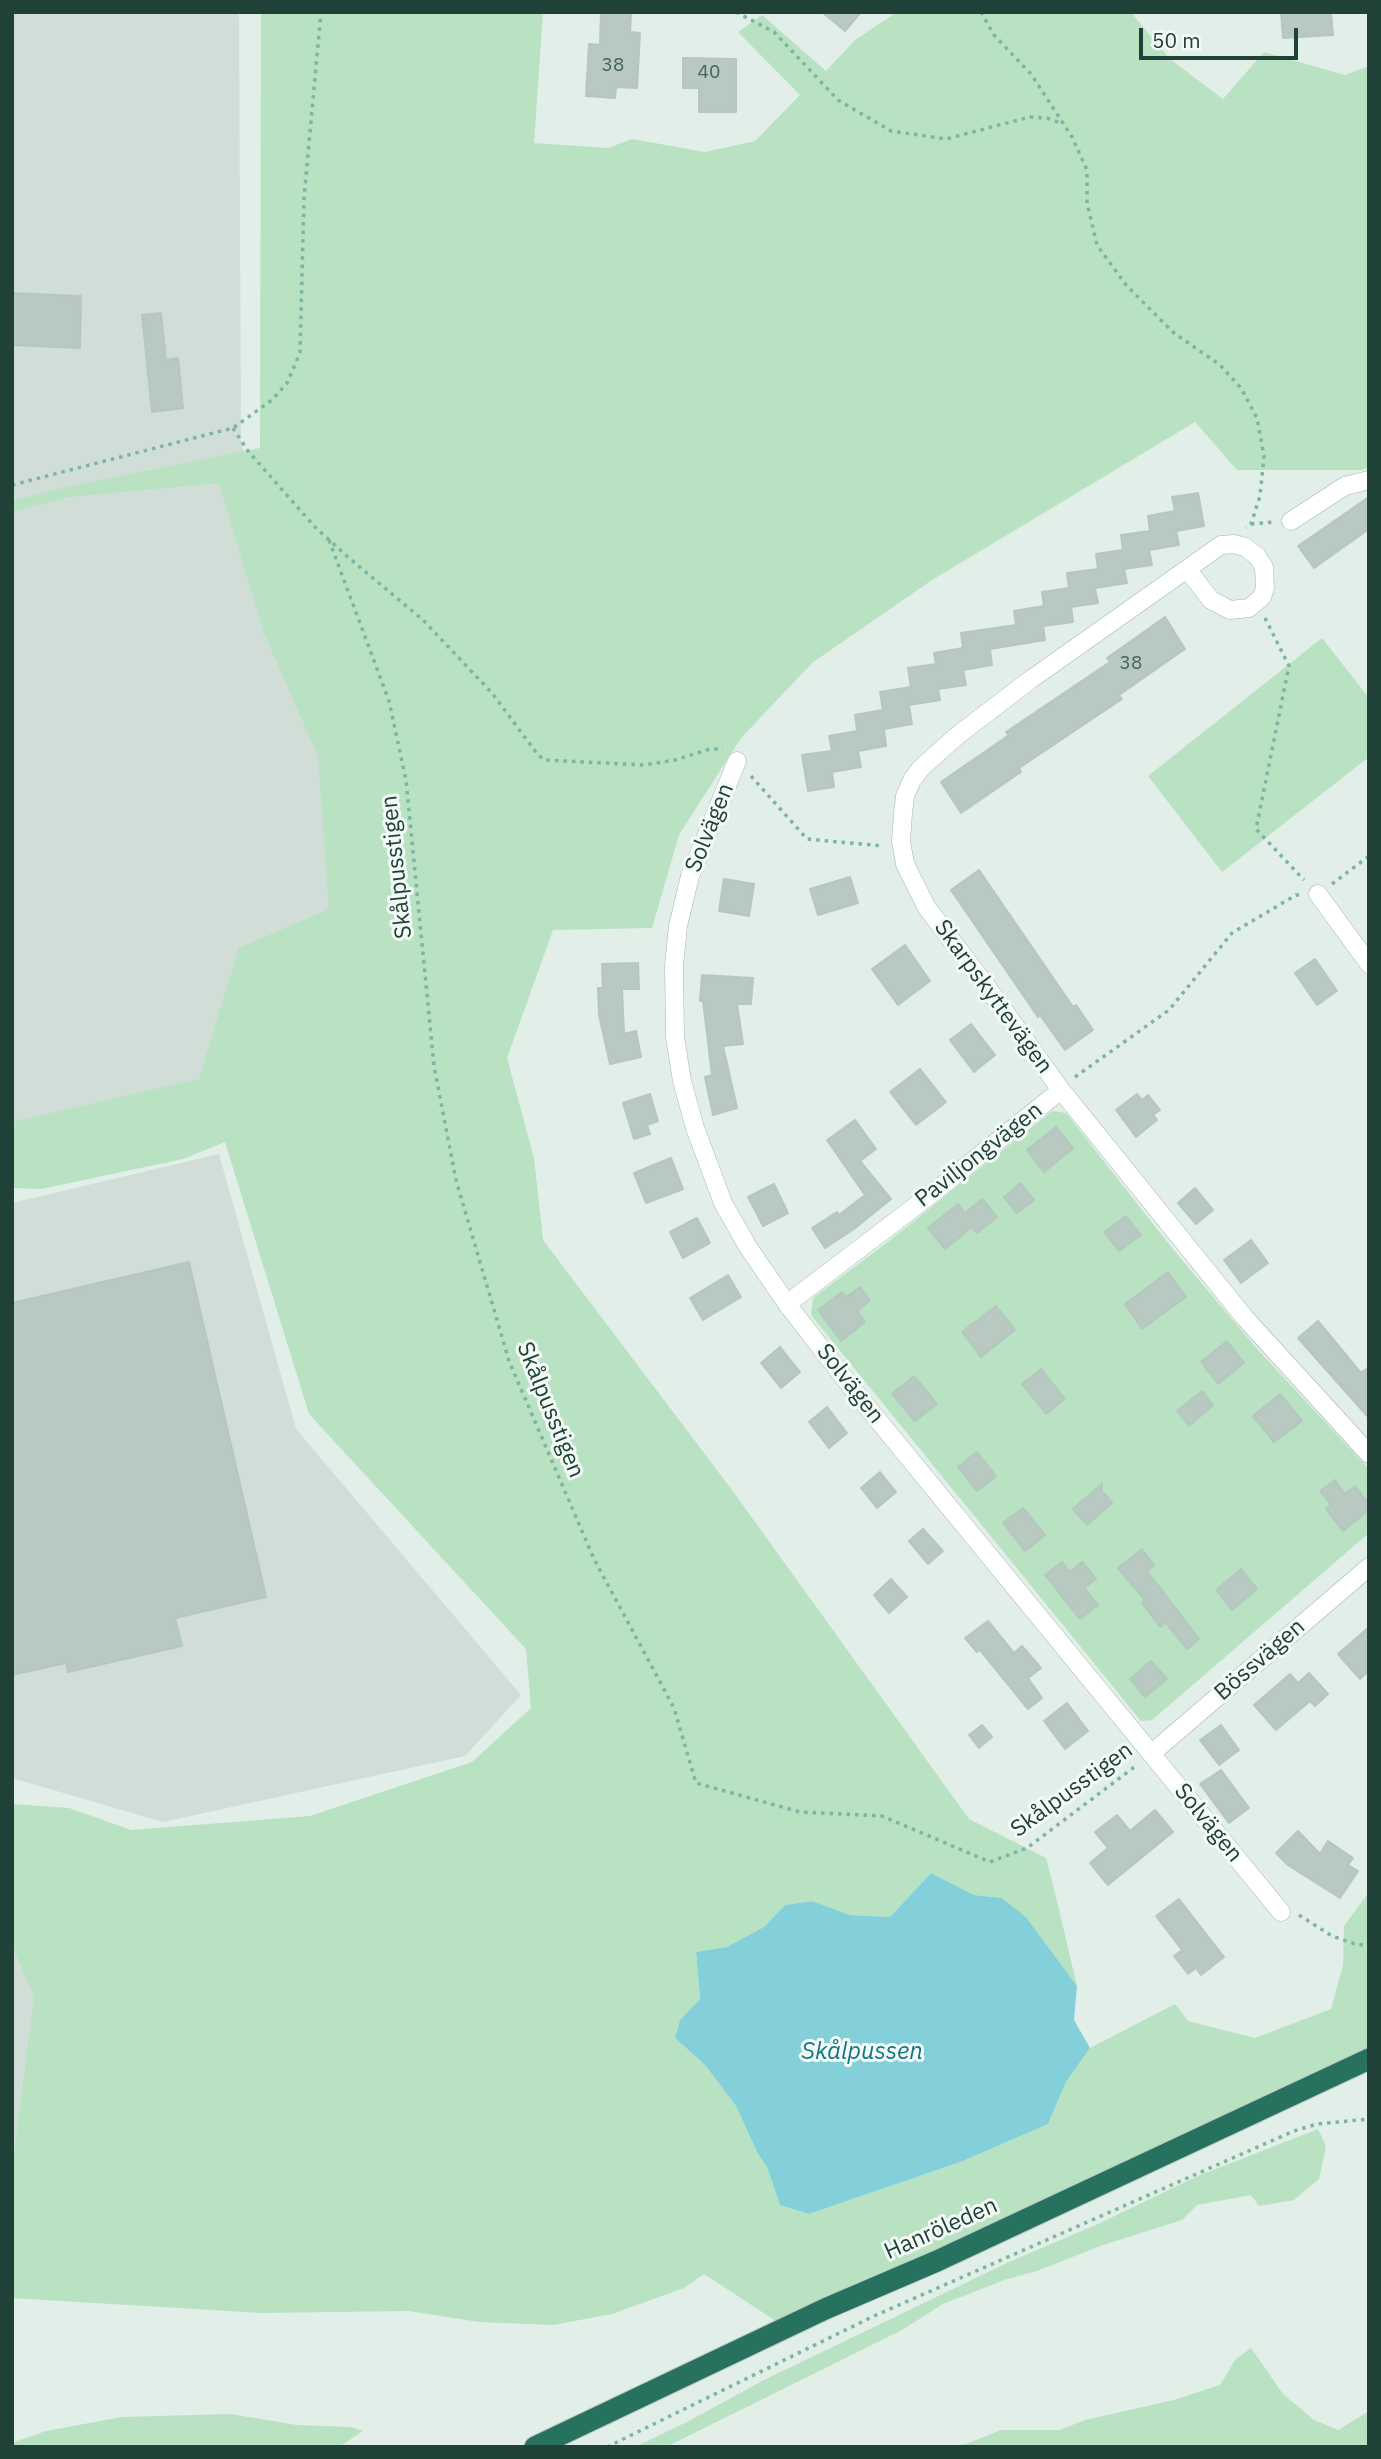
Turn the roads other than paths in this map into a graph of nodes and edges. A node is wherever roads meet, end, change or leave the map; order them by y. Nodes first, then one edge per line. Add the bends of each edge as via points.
1 (1369, 480) edge
2 (1291, 521) dead end
3 (1187, 569) junction
4 (737, 761) road end
5 (1318, 894) road end
6 (1369, 964) edge
7 (1061, 1090) junction
8 (787, 1304) junction
9 (1369, 1454) edge
10 (1369, 1567) edge
11 (1152, 1754) junction
12 (1281, 1912) road end
13 (1369, 2059) edge
14 (535, 2447) edge

1 - 2 street via 1345,486
3 - 3 street, Skarpskyttevägen via 1220,545 1234,544 1257,556 1264,567 1265,588 1255,604 1239,610 1221,606
3 - 7 street, Skarpskyttevägen via 958,735 921,768 905,796 905,864 927,908
4 - 8 street, Solvägen via 698,852 678,926 675,1037 695,1128 718,1190 748,1247
5 - 6 street
7 - 8 street, Paviljongvägen
7 - 9 street, Skarpskyttevägen via 1245,1318
8 - 11 street, Solvägen
10 - 11 street, Bössvägen
11 - 12 street, Solvägen
13 - 14 highway, Hanröleden

